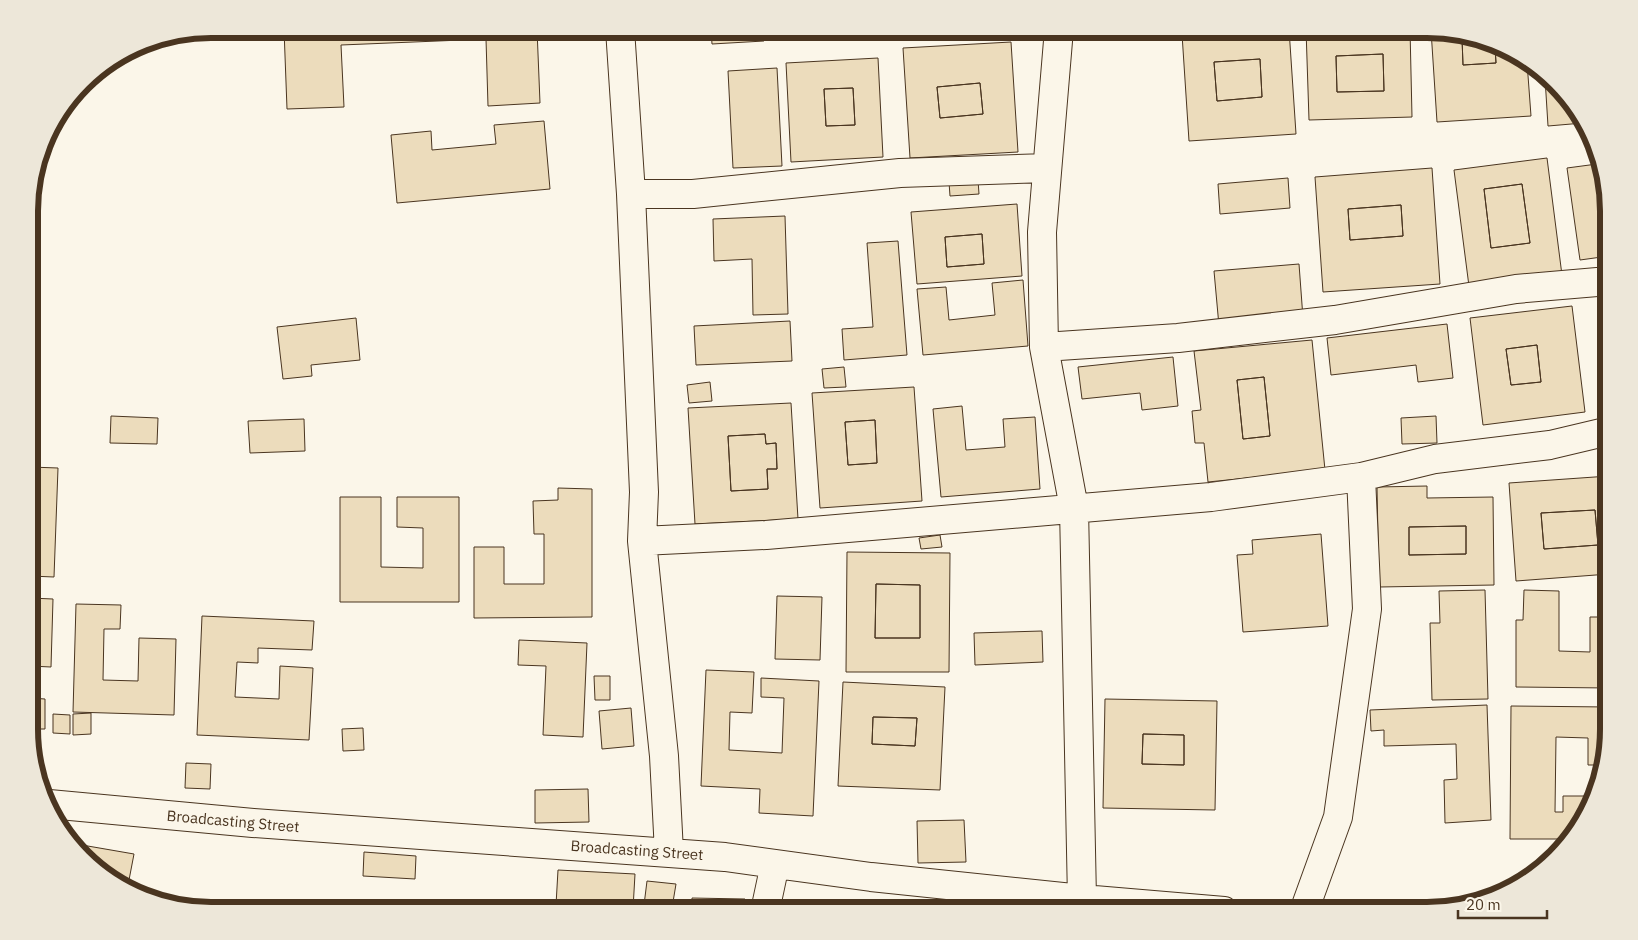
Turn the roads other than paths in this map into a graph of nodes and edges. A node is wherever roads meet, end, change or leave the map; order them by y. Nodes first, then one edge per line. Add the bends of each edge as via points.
1 (621, 38) edge
2 (1058, 38) edge
3 (1047, 168) junction
4 (631, 194) junction
5 (1600, 282) edge
6 (1044, 348) junction
7 (1600, 433) edge
8 (1361, 477) junction
9 (1074, 508) junction
10 (642, 541) junction
11 (54, 805) edge
12 (669, 852) junction
13 (775, 864) junction
14 (1082, 899) junction
15 (767, 902) edge
16 (1118, 902) edge
17 (1307, 902) edge

1 - 4 street
2 - 3 street
3 - 4 street via 900,174 692,194
3 - 6 street via 1042,232
4 - 10 street via 644,492
5 - 6 street via 1516,289 1335,320 1178,338
6 - 9 street
7 - 8 street via 1550,445 1435,459
8 - 9 street via 1211,497
8 - 17 street via 1367,609 1338,817
9 - 10 street via 766,535
9 - 14 street
10 - 12 street via 664,756
11 - 12 street, Broadcasting Street via 252,823
12 - 13 street, Broadcasting Street
13 - 14 street, Broadcasting Street
13 - 15 street
14 - 16 street, Broadcasting Street

